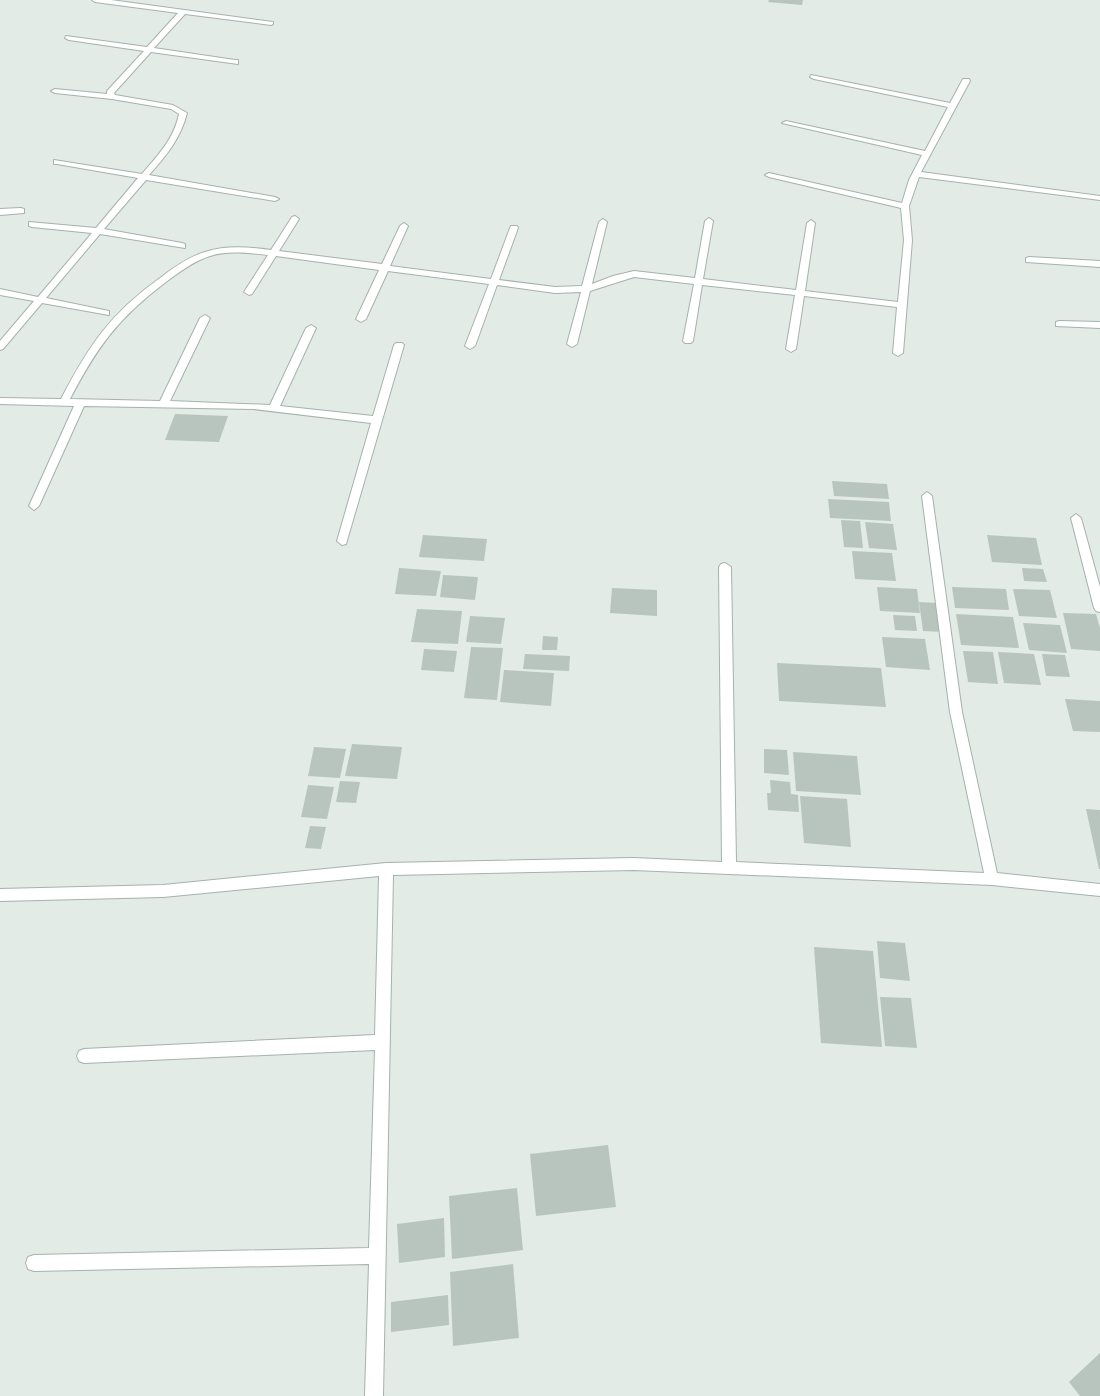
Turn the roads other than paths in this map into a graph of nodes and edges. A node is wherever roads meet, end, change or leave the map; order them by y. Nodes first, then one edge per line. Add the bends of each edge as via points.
1 (95, 0) edge
2 (184, 11) junction
3 (272, 23) dead end
4 (69, 38) dead end
5 (150, 49) junction
6 (236, 62) dead end
7 (814, 77) dead end
8 (966, 81) dead end
9 (54, 91) dead end
10 (112, 97) junction
11 (952, 106) junction
12 (786, 124) dead end
13 (927, 154) junction
14 (57, 162) dead end
15 (916, 174) junction
16 (769, 175) dead end
17 (144, 176) junction
18 (1100, 198) edge
19 (275, 199) dead end
20 (906, 206) junction
21 (21, 211) dead end
22 (0, 212) edge
23 (295, 219) dead end
24 (709, 221) dead end
25 (603, 222) dead end
26 (811, 223) dead end
27 (32, 224) dead end
28 (404, 226) dead end
29 (514, 228) dead end
30 (98, 231) junction
31 (182, 246) dead end
32 (274, 253) junction
33 (1029, 260) dead end
34 (1100, 264) edge
35 (384, 268) junction
36 (699, 281) junction
37 (495, 282) junction
38 (586, 289) junction
39 (0, 292) edge
40 (249, 292) dead end
41 (799, 293) junction
42 (40, 299) junction
43 (903, 305) junction
44 (106, 313) dead end
45 (205, 318) dead end
46 (360, 319) dead end
47 (1059, 324) dead end
48 (1100, 325) edge
49 (312, 328) dead end
50 (688, 341) dead end
51 (572, 344) dead end
52 (399, 345) dead end
53 (470, 346) dead end
54 (0, 347) edge
55 (791, 349) dead end
56 (898, 353) dead end
57 (0, 401) edge
58 (64, 402) junction
59 (81, 402) junction
60 (164, 403) junction
61 (273, 408) junction
62 (378, 420) junction
63 (927, 496) dead end
64 (34, 506) dead end
65 (1076, 518) dead end
66 (342, 541) dead end
67 (725, 567) dead end
68 (1100, 608) edge
69 (729, 868) junction
70 (386, 869) junction
71 (992, 879) junction
72 (1100, 890) edge
73 (0, 895) edge
74 (381, 1042) junction
75 (84, 1056) dead end
76 (377, 1256) junction
77 (34, 1263) dead end
78 (374, 1396) edge

1 - 2 street
2 - 3 street
2 - 5 street
4 - 5 street
5 - 6 street
5 - 10 street via 111,90
7 - 11 street
8 - 11 street
9 - 10 street
10 - 17 street via 172,107 183,113 180,127 169,147
11 - 13 street
12 - 13 street
13 - 15 street
14 - 17 street
15 - 18 street
15 - 20 street
16 - 20 street
17 - 19 street
17 - 30 street
20 - 43 street via 908,240
21 - 22 street
23 - 32 street
24 - 36 street
25 - 38 street
26 - 41 street
27 - 30 street
28 - 35 street
29 - 37 street
30 - 31 street
30 - 42 street
32 - 35 street
32 - 40 street
32 - 58 street via 234,250 207,254 169,275 108,329 86,361
33 - 34 street
35 - 37 street
35 - 46 street
36 - 38 street via 634,274
36 - 41 street
36 - 50 street
37 - 38 street via 555,290
37 - 53 street
38 - 51 street
39 - 42 street
41 - 43 street
41 - 55 street
42 - 44 street
42 - 54 street
43 - 56 street
45 - 60 street
47 - 48 street
49 - 61 street
52 - 62 street
57 - 58 street
58 - 59 street
59 - 60 street
59 - 64 street
60 - 61 street
61 - 62 street
62 - 66 street
63 - 71 street via 956,712
65 - 68 street
67 - 69 street
69 - 70 street via 634,864
69 - 71 street
70 - 73 street via 163,891
70 - 74 street
71 - 72 street
74 - 75 street
74 - 76 street
76 - 77 street
76 - 78 street

